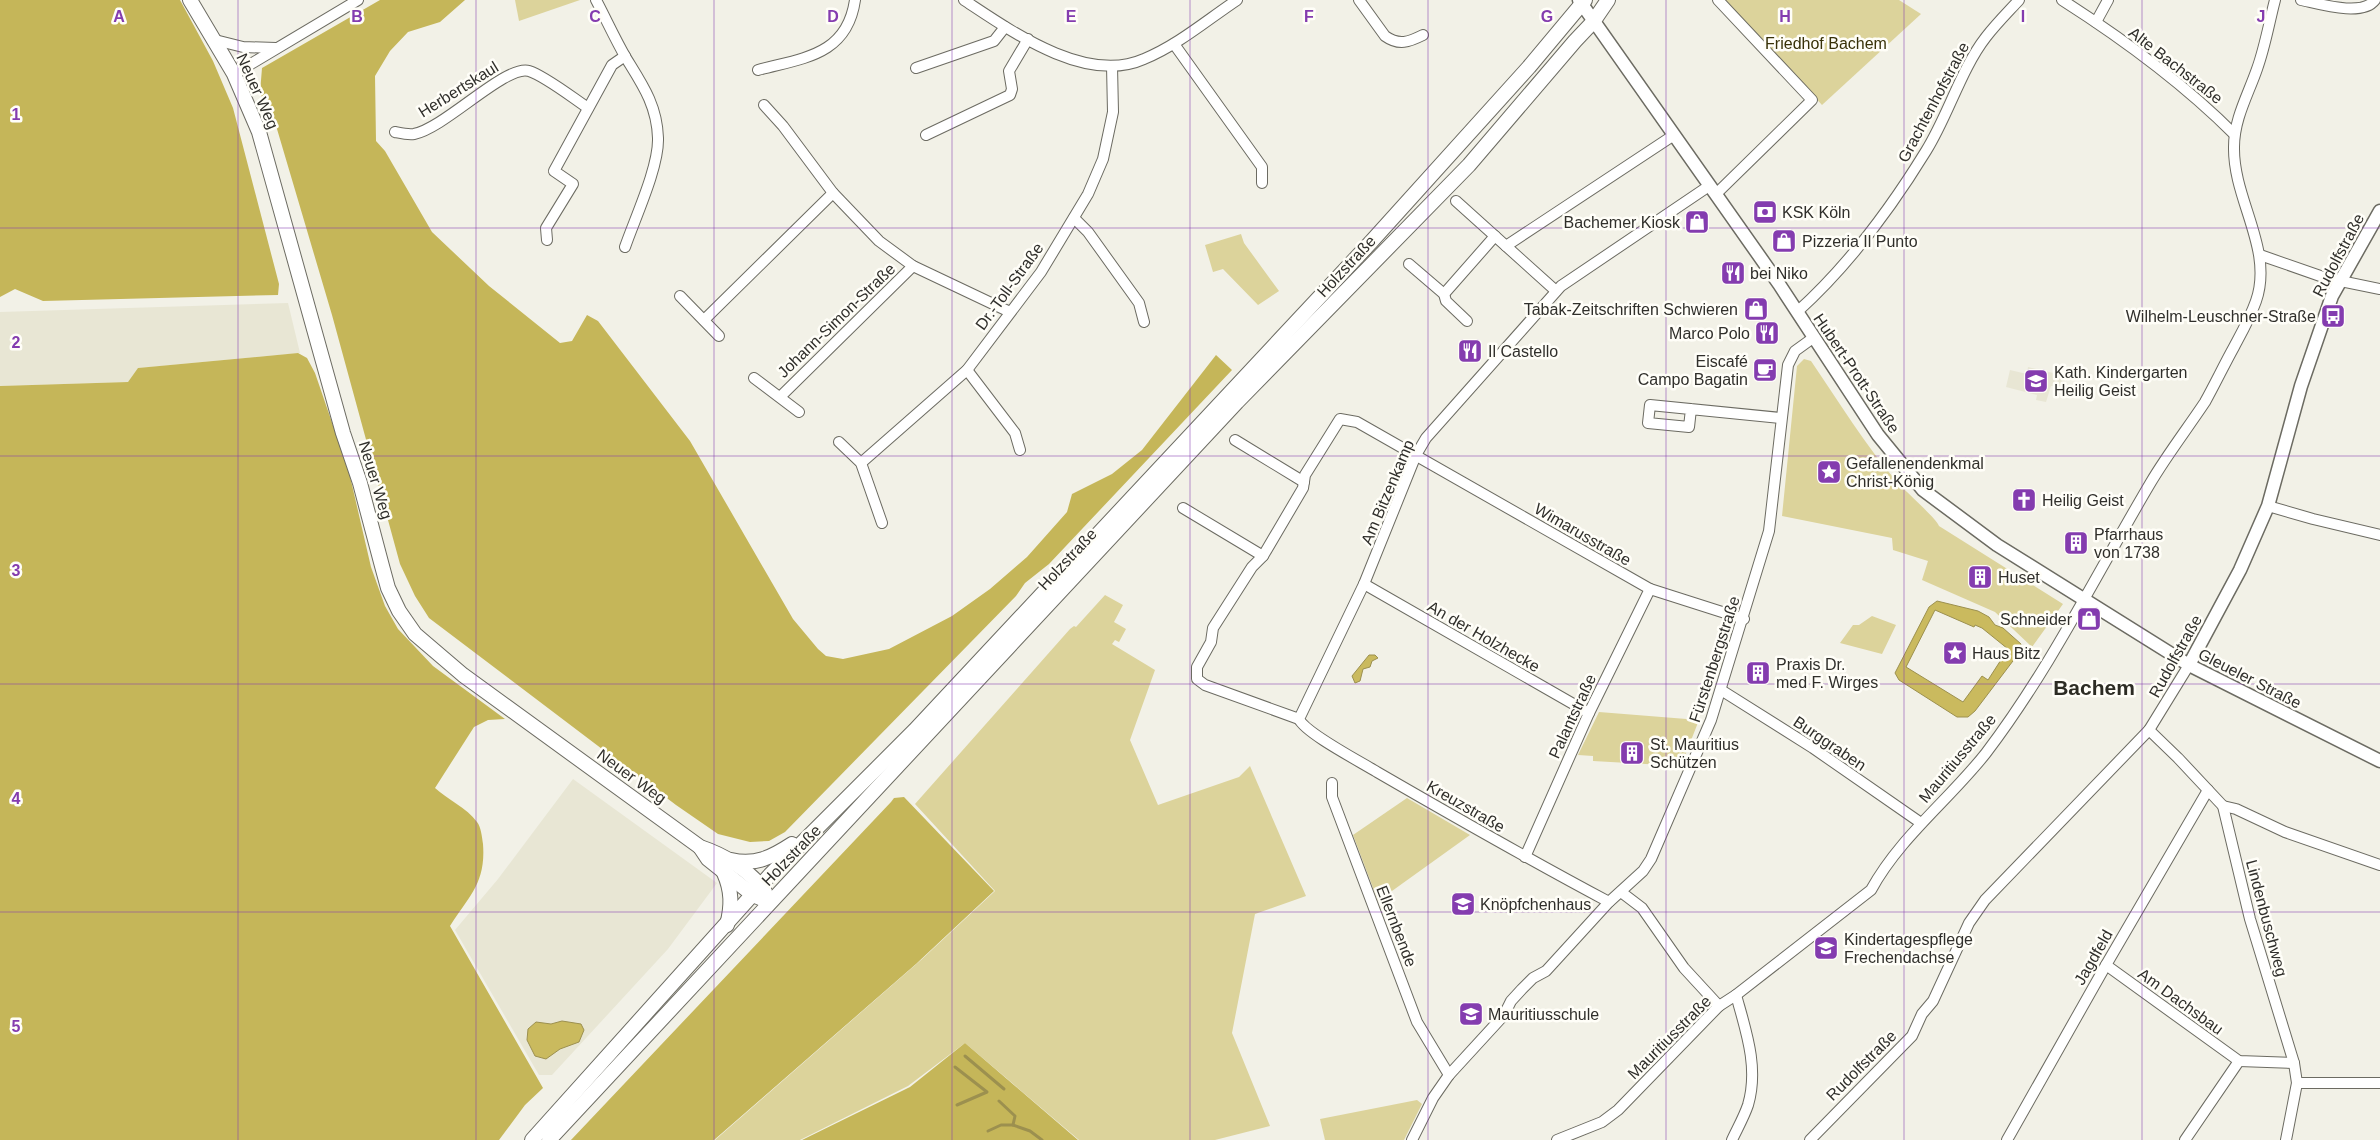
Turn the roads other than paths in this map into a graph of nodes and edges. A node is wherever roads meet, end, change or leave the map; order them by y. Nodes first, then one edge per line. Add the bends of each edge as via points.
1 (190, 0) edge
2 (358, 0) edge
3 (596, 0) edge
4 (855, 0) edge
5 (964, 0) edge
6 (1237, 0) edge
7 (1359, 0) edge
8 (1608, 0) edge
9 (1718, 0) edge
10 (2019, 0) edge
11 (2062, 0) edge
12 (2108, 0) edge
13 (2275, 0) edge
14 (2301, 0) edge
15 (2375, 0) edge
16 (1581, 2) edge
17 (1594, 22) junction
18 (2096, 22) junction
19 (1005, 27) junction
20 (1423, 35) dead end
21 (1028, 39) junction
22 (215, 40) junction
23 (1174, 44) junction
24 (276, 48) junction
25 (625, 56) junction
26 (1112, 66) junction
27 (916, 68) dead end
28 (758, 70) dead end
29 (234, 74) junction
30 (764, 105) dead end
31 (588, 108) junction
32 (395, 132) dead end
33 (2234, 134) junction
34 (926, 135) dead end
35 (1674, 136) junction
36 (1262, 183) dead end
37 (1713, 190) junction
38 (833, 193) junction
39 (1456, 201) dead end
40 (2380, 211) edge
41 (1074, 218) junction
42 (1495, 236) junction
43 (547, 240) dead end
44 (1506, 246) junction
45 (625, 247) dead end
46 (2260, 255) junction
47 (1409, 264) dead end
48 (914, 266) junction
49 (2340, 280) junction
50 (2380, 289) edge
51 (1556, 291) junction
52 (1444, 294) junction
53 (680, 296) dead end
54 (1010, 312) junction
55 (1797, 312) junction
56 (704, 320) junction
57 (1144, 322) dead end
58 (1467, 322) dead end
59 (719, 336) dead end
60 (1812, 338) junction
61 (967, 370) junction
62 (754, 378) dead end
63 (780, 397) junction
64 (1691, 409) dead end
65 (799, 412) dead end
66 (1781, 418) junction
67 (1235, 440) dead end
68 (839, 442) dead end
69 (1020, 450) dead end
70 (1416, 455) junction
71 (862, 463) junction
72 (1304, 482) junction
73 (2268, 506) junction
74 (1183, 508) dead end
75 (882, 523) dead end
76 (2380, 535) edge
77 (1262, 556) junction
78 (1364, 584) junction
79 (1650, 589) junction
80 (2084, 600) junction
81 (1744, 618) junction
82 (2189, 665) junction
83 (1721, 690) junction
84 (1589, 713) junction
85 (1299, 719) junction
86 (2149, 730) junction
87 (2380, 761) edge
88 (1332, 783) dead end
89 (2208, 790) junction
90 (2223, 806) junction
91 (1921, 823) junction
92 (812, 831) junction
93 (1525, 857) junction
94 (725, 865) junction
95 (2380, 865) edge
96 (757, 891) junction
97 (1621, 892) junction
98 (771, 901) junction
99 (1609, 902) junction
100 (727, 925) junction
101 (2106, 964) junction
102 (1736, 995) junction
103 (1719, 1006) junction
104 (2239, 1061) junction
105 (2294, 1062) junction
106 (1449, 1075) junction
107 (2297, 1083) junction
108 (2380, 1084) edge
109 (532, 1140) edge
110 (549, 1140) edge
111 (1412, 1140) edge
112 (1560, 1140) edge
113 (1732, 1140) edge
114 (1810, 1140) edge
115 (2007, 1140) edge
116 (2185, 1140) edge
117 (2286, 1140) edge

1 - 22 main road, Neuer Weg
2 - 24 street
3 - 25 street
4 - 28 street via 847,25 828,48
5 - 19 street
6 - 23 street
7 - 20 street via 1391,40 1405,43
8 - 17 main road, Holzstraße
9 - 37 street, Am Bitzenkamp via 1812,100
10 - 55 street, Grachtenhofstraße via 1986,36 1926,151 1881,220
11 - 18 street, Alte Bachstraße
12 - 18 street
13 - 33 street, Mauritiusstraße via 2258,68
14 - 15 street via 2339,8 2368,7
16 - 17 street, Hubert-Prott-Straße
16 - 92 main road, Holzstraße via 1529,67 1317,299 915,730
17 - 35 street, Hubert-Prott-Straße
17 - 98 main road, Holzstraße via 1469,165 1230,409
18 - 33 street, Alte Bachstraße via 2211,111
19 - 21 street
19 - 27 street via 994,41
21 - 26 street via 1074,61
21 - 34 street via 1009,70 1010,95
22 - 24 street via 243,47
22 - 29 main road, Neuer Weg
23 - 26 street via 1143,60
23 - 36 street via 1262,167
24 - 29 street
25 - 31 street via 612,65
25 - 45 street via 647,90 655,114 658,139 655,162
26 - 41 street, Dr.-Toll-Straße via 1111,130 1097,176
29 - 94 main road, Neuer Weg via 259,132 388,588 399,611 415,634 463,675
30 - 38 street, Johann-Simon-Straße
31 - 32 street, Herbertskaul via 533,73 521,70 507,76 448,118 414,134
31 - 43 street via 554,171 573,184 546,228
33 - 46 street, Mauritiusstraße via 2236,177
35 - 37 street, Hubert-Prott-Straße
35 - 44 street
37 - 51 street, Am Bitzenkamp
37 - 55 street, Hubert-Prott-Straße
38 - 48 street, Johann-Simon-Straße via 868,231
38 - 56 street
39 - 42 street
40 - 49 street, Rudolfstraße
41 - 54 street, Dr.-Toll-Straße via 1041,272
41 - 57 street via 1088,232 1139,303
42 - 44 street
42 - 52 street
44 - 51 street
46 - 49 street
46 - 80 street, Mauritiusstraße via 2260,284 2250,317 2206,400 2165,458
47 - 52 street
48 - 54 street, Johann-Simon-Straße
48 - 63 street, Johann-Simon-Straße
49 - 50 street
49 - 73 street, Rudolfstraße via 2301,386
51 - 70 street, Am Bitzenkamp via 1426,438
52 - 58 street via 1446,301
53 - 56 street
54 - 61 street, Dr.-Toll-Straße
55 - 60 street, Hubert-Prott-Straße
56 - 59 street
60 - 66 street, Fürstenbergstraße via 1792,355
60 - 80 street, Hubert-Prott-Straße via 1878,436 1923,490 1997,545
61 - 69 street via 1015,433
61 - 71 street, Dr.-Toll-Straße
62 - 63 street, Johann-Simon-Straße
63 - 65 street, Johann-Simon-Straße
64 - 66 street
66 - 81 street, Fürstenbergstraße via 1768,531
67 - 72 street
68 - 71 street
70 - 72 street, Wimarusstraße via 1356,422 1340,419
70 - 78 street, Am Bitzenkamp
70 - 79 street, Wimarusstraße
71 - 75 street
72 - 77 street via 1304,488
73 - 76 street
73 - 82 street, Rudolfstraße via 2240,570
74 - 77 street
77 - 85 street via 1214,628 1197,667 1197,679 1205,685
78 - 84 street, An der Holzhecke
78 - 85 street, Am Bitzenkamp
79 - 81 street, Wimarusstraße
79 - 84 street, Palantstraße
80 - 82 street, Gleueler Straße
80 - 91 street, Mauritiusstraße via 2011,718 1984,755
81 - 83 street, Fürstenbergstraße
82 - 86 street, Rudolfstraße
82 - 87 street, Gleueler Straße
83 - 91 street, Burggraben via 1813,748
83 - 97 street, Fürstenbergstraße via 1712,720 1651,860
84 - 93 street, Palantstraße
85 - 93 street, Kreuzstraße via 1310,731
86 - 89 street, Lindenbuschweg
86 - 114 street, Rudolfstraße via 1985,900 1969,924 1933,1001 1922,1014 1912,1036
88 - 106 street, Ellernbende via 1332,797 1417,1022
89 - 90 street, Lindenbuschweg
89 - 101 street, Jagdfeld
90 - 95 street via 2285,832
90 - 105 street, Lindenbuschweg via 2250,918
91 - 102 street, Mauritiusstraße via 1884,866 1871,890
92 - 94 main road via 762,861
92 - 96 main road, Holzstraße
93 - 99 street, Kreuzstraße
94 - 96 main road, Neuer Weg
94 - 100 main road via 731,902
96 - 98 main road, Neuer Weg
96 - 100 main road, Holzstraße
97 - 99 street, Fürstenbergstraße
97 - 103 street via 1642,908 1684,968
98 - 110 main road, Holzstraße
99 - 106 street, Fürstenbergstraße via 1546,971 1532,978 1511,1001 1504,1015
100 - 109 main road, Holzstraße
101 - 104 street, Am Dachsbau
101 - 115 street, Jagdfeld
102 - 103 street, Mauritiusstraße
102 - 113 street via 1749,1044 1752,1072 1747,1106
103 - 112 street, Mauritiusstraße via 1618,1110 1602,1122
104 - 105 street
104 - 116 street
105 - 107 street, Lindenbuschweg
106 - 111 street, Fürstenbergstraße via 1433,1098
107 - 108 street
107 - 117 street, Lindenbuschweg

